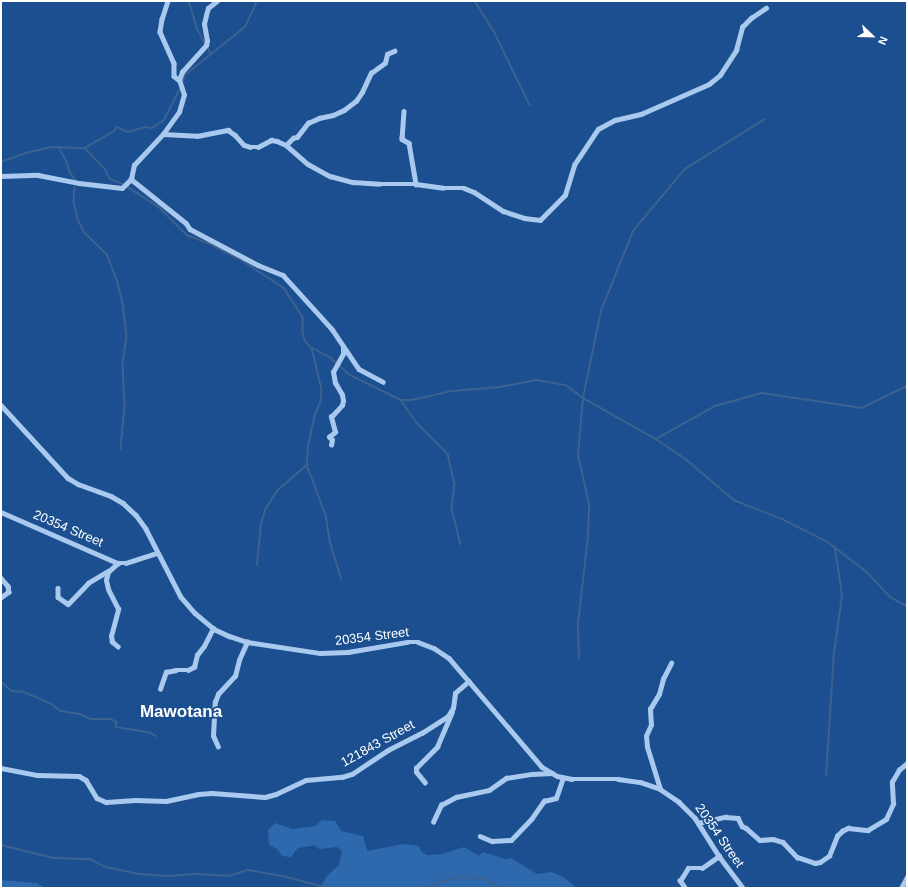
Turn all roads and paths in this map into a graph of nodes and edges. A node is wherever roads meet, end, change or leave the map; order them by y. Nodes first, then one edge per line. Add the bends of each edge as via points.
1 (168, 1) edge
2 (217, 1) edge
3 (766, 8) dead end
4 (394, 51) dead end
5 (181, 84) junction
6 (404, 111) dead end
7 (163, 134) junction
8 (286, 145) junction
9 (1, 176) edge
10 (131, 179) junction
11 (416, 184) junction
12 (343, 346) junction
13 (383, 382) dead end
14 (1, 405) edge
15 (331, 444) dead end
16 (1, 512) edge
17 (157, 553) junction
18 (118, 562) junction
19 (111, 569) junction
20 (1, 578) edge
21 (58, 588) dead end
22 (1, 598) edge
23 (213, 628) junction
24 (247, 642) junction
25 (118, 647) dead end
26 (671, 663) dead end
27 (468, 681) junction
28 (160, 689) dead end
29 (452, 710) junction
30 (218, 747) dead end
31 (907, 763) edge
32 (1, 768) edge
33 (552, 773) junction
34 (564, 778) junction
35 (425, 783) dead end
36 (660, 789) junction
37 (434, 822) dead end
38 (698, 823) junction
39 (480, 836) dead end
40 (719, 856) junction
41 (907, 877) edge
42 (685, 888) edge
43 (742, 888) edge
44 (901, 888) edge

1 - 5 street via 160,32 174,63 174,76
2 - 5 street via 208,8 206,15 206,45 182,72
3 - 11 street via 742,27 736,50 720,75 709,84 641,114 615,120 598,129 574,165 565,195 540,220 503,211 468,189
4 - 8 street via 387,54 385,63 375,68 356,101 344,110 308,123 296,138
5 - 7 street via 184,95 179,112
6 - 11 street via 402,137 409,143
7 - 8 street via 198,136 225,130 235,135 246,146 258,147 271,140
7 - 10 street via 134,165
8 - 11 street via 308,164 330,176 352,182
9 - 10 street via 38,175 108,188 125,186
10 - 12 street via 190,229 258,265 283,275 325,320
12 - 13 street via 363,373
12 - 15 street via 343,354 333,372 343,401 340,409 330,417 335,432 329,437 332,440
14 - 17 street, 20354 Street via 68,478 111,496 132,511 143,525
16 - 18 street, 20354 Street
17 - 18 street via 126,563
17 - 23 street, 20354 Street via 184,602
18 - 19 street
19 - 21 street via 88,583 68,604 58,597
19 - 25 street via 106,584 118,609 111,636 112,642
20 - 22 street via 8,586 9,592
23 - 24 street, 20354 Street
23 - 28 street via 198,654 194,667 166,672
24 - 27 street, 20354 Street via 326,653 418,642 442,652
24 - 30 street via 239,660 236,676 218,694 215,702 213,736
26 - 36 street via 657,699 650,709 650,725 646,736
27 - 29 street via 455,693
27 - 33 street, 20354 Street via 533,757
29 - 32 street, 121843 Street via 448,716 422,733 388,750 352,774 306,780 280,793 265,797 212,793 166,801 106,802 97,798 86,780 80,776 37,775
29 - 35 street via 452,716 437,747 416,768 416,772
31 - 38 street via 892,782 893,804 886,819 868,830 848,828 842,831 836,836 829,856 820,862 815,863 797,857 783,842 774,839 760,840 742,826 738,818 725,817
33 - 34 street, 20354 Street
33 - 37 street via 506,778 489,790 456,797 441,805
34 - 36 street, 20354 Street via 626,780
34 - 39 street via 556,798 544,801 511,840 492,840
36 - 38 street, 20354 Street via 686,808
38 - 40 street, 20354 Street
40 - 42 street via 702,868 688,868 680,882
40 - 43 street, 20354 Street
41 - 44 street

